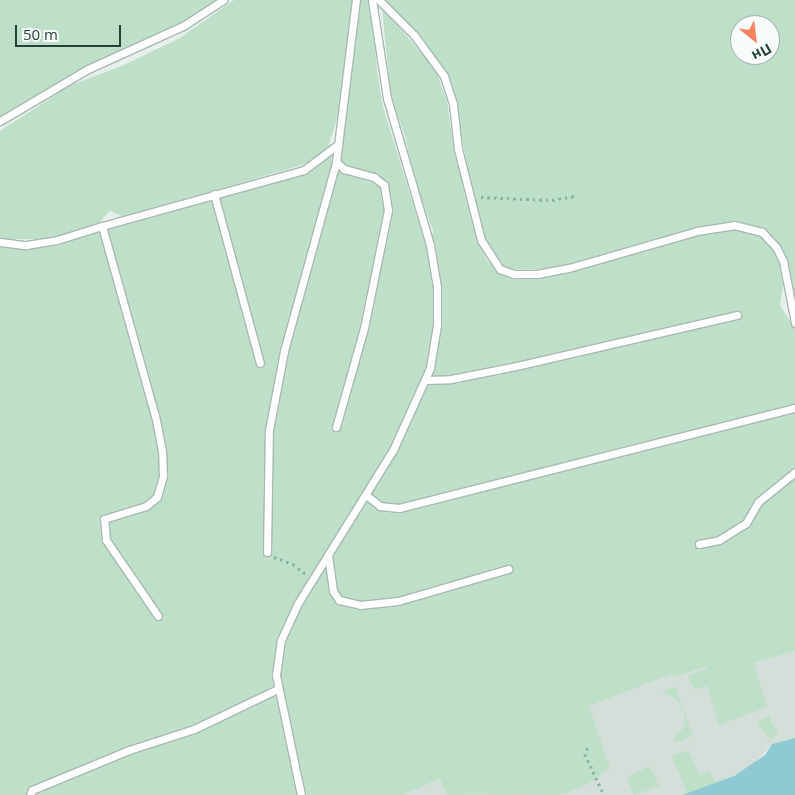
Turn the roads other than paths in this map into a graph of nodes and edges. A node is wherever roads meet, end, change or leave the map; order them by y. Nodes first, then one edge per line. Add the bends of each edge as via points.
1 (223, 0) edge
2 (356, 0) edge
3 (372, 0) edge
4 (379, 0) edge
5 (0, 121) edge
6 (335, 146) junction
7 (336, 162) junction
8 (214, 194) junction
9 (102, 226) junction
10 (0, 242) edge
11 (737, 315) dead end
12 (795, 323) edge
13 (260, 363) dead end
14 (426, 380) junction
15 (795, 408) edge
16 (336, 427) dead end
17 (795, 472) edge
18 (366, 495) junction
19 (699, 544) dead end
20 (267, 552) road end
21 (328, 555) junction
22 (508, 569) dead end
23 (158, 616) dead end
24 (278, 689) junction
25 (30, 795) edge
26 (301, 795) edge

1 - 5 lane via 183,26 88,69
2 - 6 lane
3 - 14 lane via 387,98 430,245 437,287 437,324
4 - 12 lane via 414,35 444,76 453,104 458,150 481,240 500,269 514,274 537,274 569,268 697,231 734,225 762,232 776,247 783,261
6 - 7 lane
6 - 8 lane via 304,170
7 - 16 lane via 344,169 374,177 384,185 388,210 364,328
7 - 20 lane via 296,304 269,430
8 - 9 lane
8 - 13 lane
9 - 10 lane via 58,240 26,245
9 - 23 lane via 155,416 163,476 157,497 146,506 104,520 106,540
11 - 14 lane via 516,366 451,379
14 - 18 lane via 393,450
15 - 18 lane via 400,508 380,506
17 - 19 lane via 758,502 746,523 719,540
18 - 21 lane
21 - 22 lane via 333,591 339,600 360,604 398,601
21 - 24 lane via 280,640 276,659
24 - 25 lane via 194,729 129,750 32,790
24 - 26 lane

